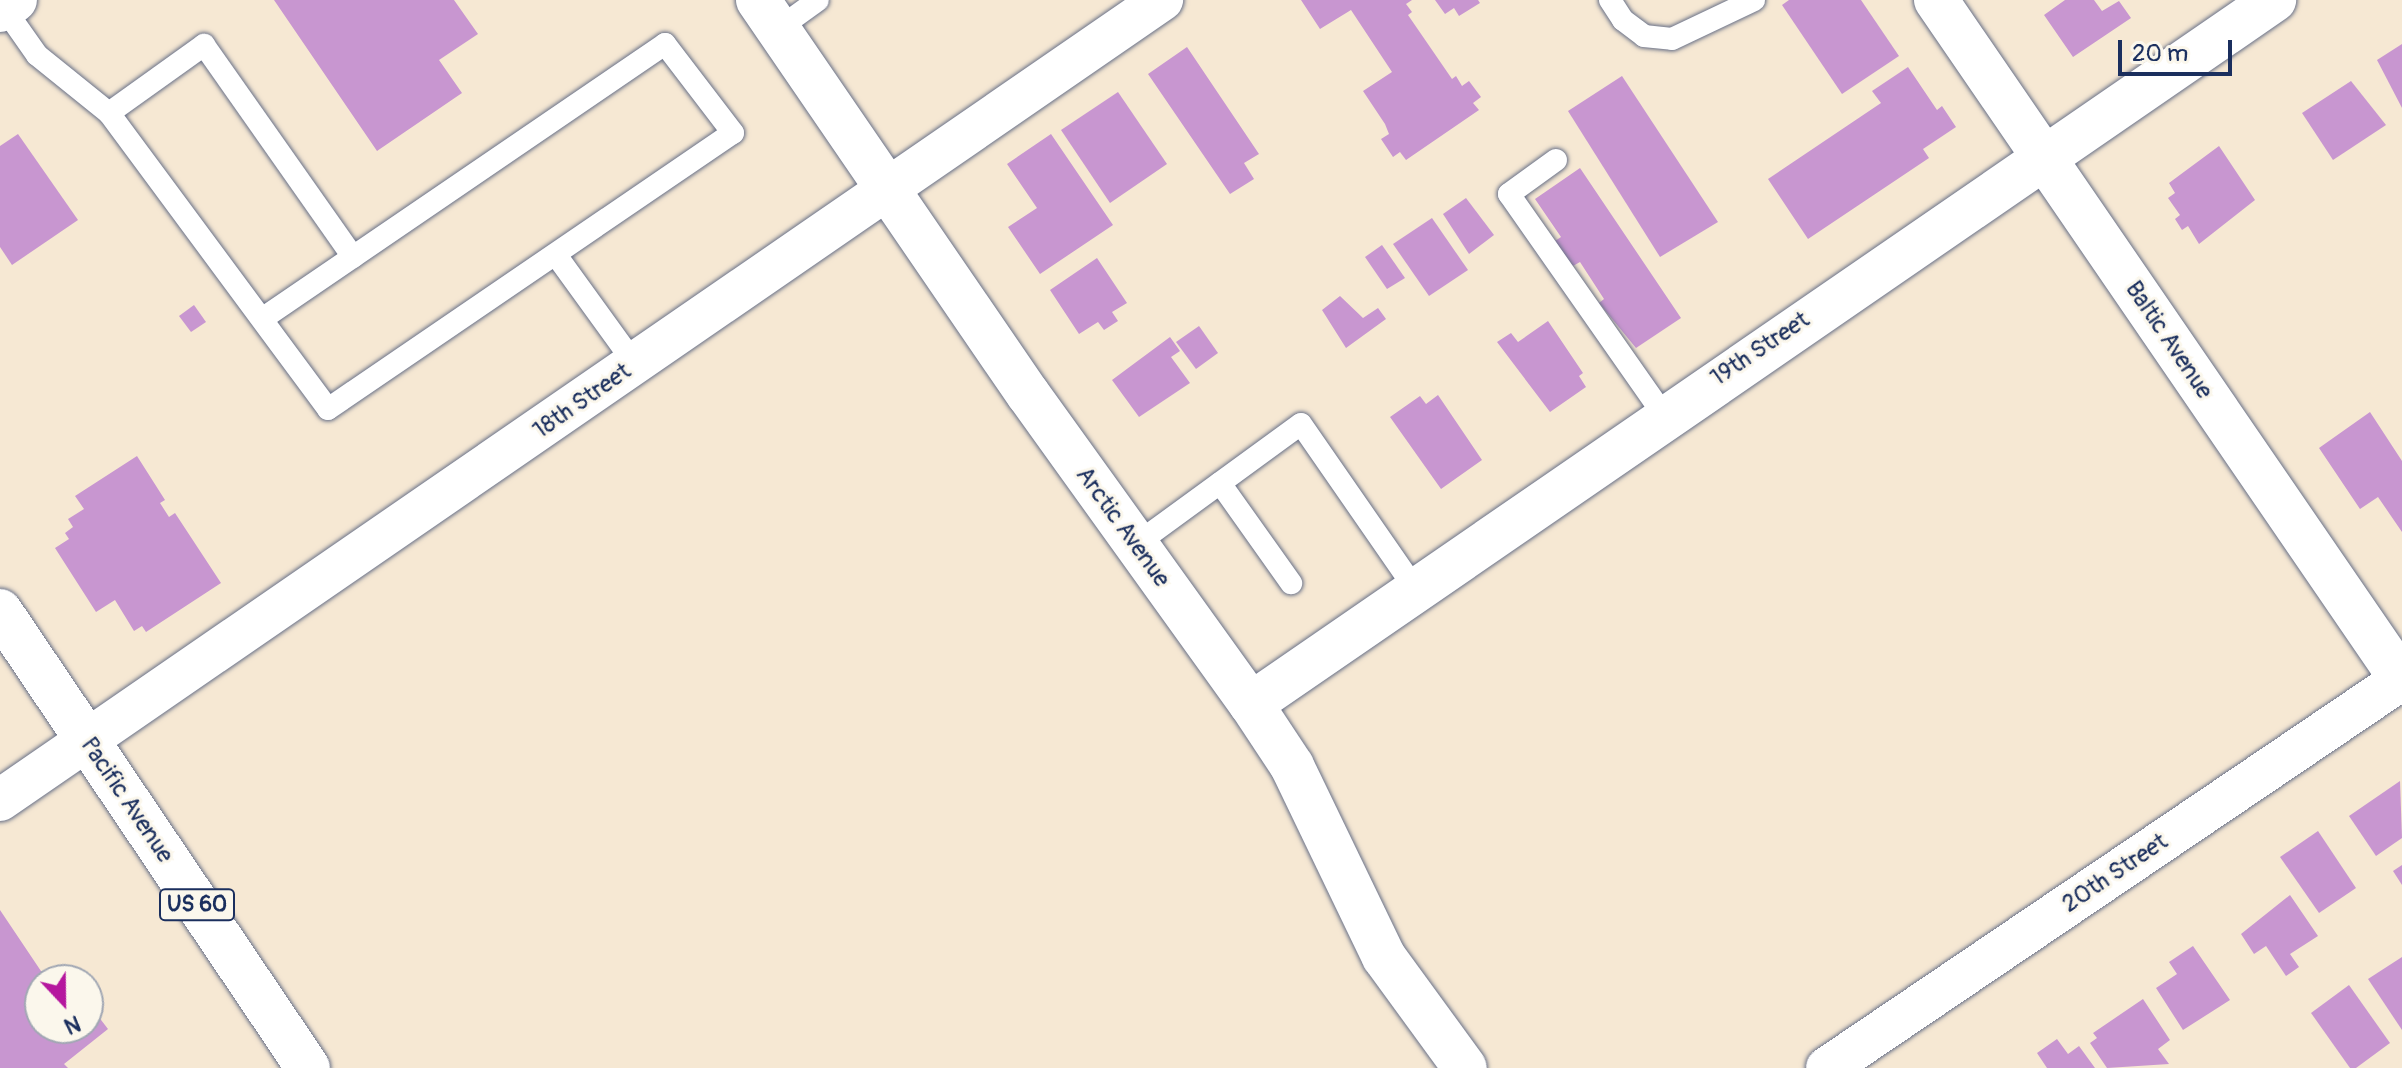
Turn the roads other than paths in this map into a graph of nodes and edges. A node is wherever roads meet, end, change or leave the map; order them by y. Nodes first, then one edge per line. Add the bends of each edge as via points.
1 (818, 0) edge
2 (1162, 0) edge
3 (1610, 0) edge
4 (1754, 0) edge
5 (1936, 0) edge
6 (2274, 0) edge
7 (6, 6) edge
8 (768, 14) edge
9 (109, 113) junction
10 (2043, 157) junction
11 (1556, 160) dead end
12 (889, 190) junction
13 (556, 255) junction
14 (353, 257) junction
15 (263, 318) junction
16 (635, 364) junction
17 (1664, 415) junction
18 (1220, 483) junction
19 (1135, 545) junction
20 (1291, 583) dead end
21 (1414, 587) junction
22 (0, 611) edge
23 (2402, 679) edge
24 (1251, 704) junction
25 (87, 741) junction
26 (0, 800) edge
27 (308, 1068) edge
28 (1465, 1068) edge
29 (1827, 1068) edge

1 - 8 lane
2 - 12 street, 18th Street
3 - 4 lane via 1623,20 1644,36 1672,39
5 - 10 main road, Baltic Avenue
6 - 10 main road, 19th Street
7 - 9 lane via 37,55
8 - 12 main road, Arctic Avenue
9 - 14 lane via 204,45
9 - 15 lane
10 - 17 main road, 19th Street
10 - 23 main road, Baltic Avenue
11 - 17 lane via 1509,194
12 - 16 street, 18th Street
12 - 19 main road, Arctic Avenue
13 - 14 lane via 733,133 665,44
13 - 15 lane via 328,409
13 - 16 lane
14 - 15 lane
16 - 25 street, 18th Street
17 - 21 main road, 19th Street
18 - 19 lane
18 - 20 lane
18 - 21 lane via 1301,424
19 - 24 main road, Arctic Avenue
21 - 24 main road, 19th Street
22 - 25 main road, Pacific Avenue / US 60
23 - 29 street, 20th Street
24 - 28 main road, Arctic Avenue via 1292,766 1384,957
25 - 26 street, 18th Street
25 - 27 main road, Pacific Avenue / US 60

